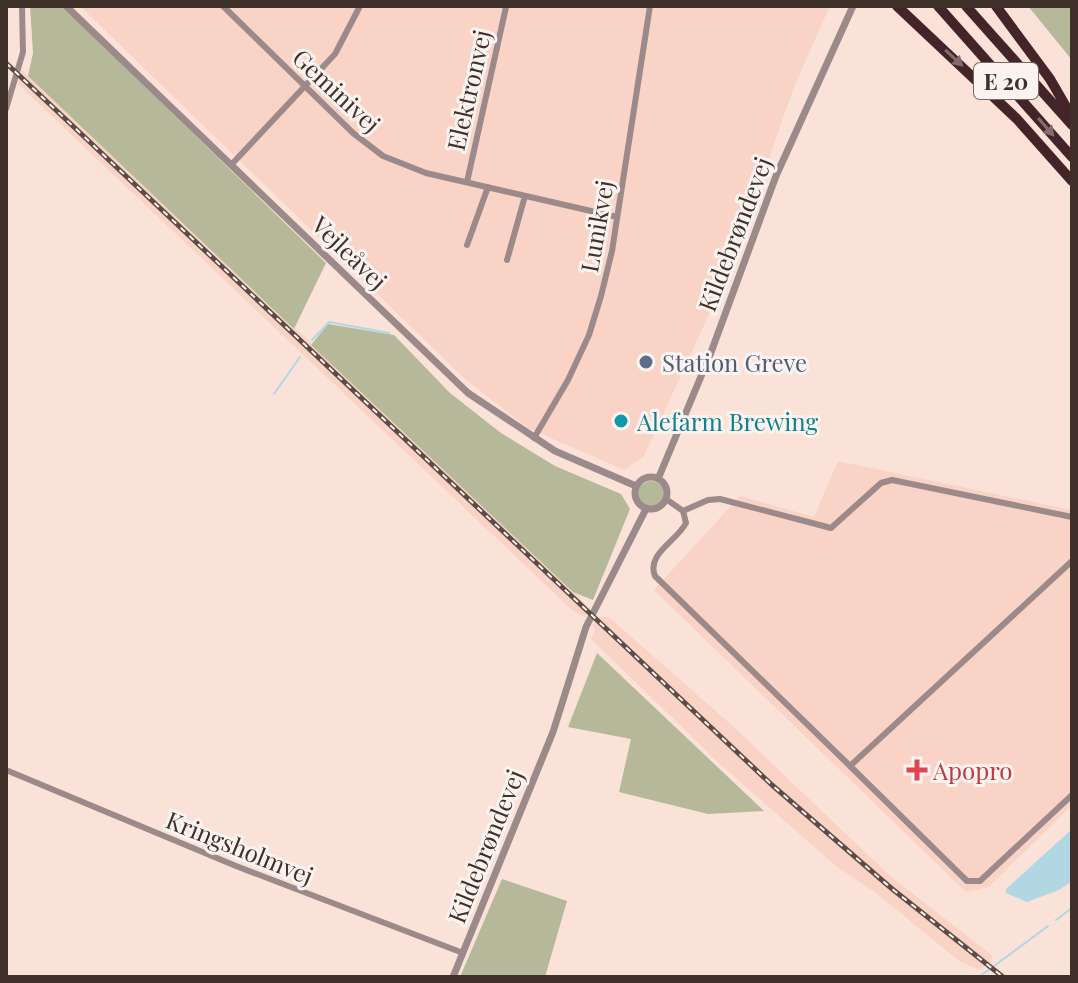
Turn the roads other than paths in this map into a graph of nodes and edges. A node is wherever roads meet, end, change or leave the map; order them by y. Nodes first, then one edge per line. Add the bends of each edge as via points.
1 (22, 6) edge
2 (66, 6) edge
3 (223, 6) edge
4 (360, 6) edge
5 (650, 6) edge
6 (853, 6) edge
7 (897, 6) edge
8 (938, 6) edge
9 (966, 6) edge
10 (996, 6) edge
11 (506, 7) edge
12 (305, 86) junction
13 (6, 109) edge
14 (1072, 117) edge
15 (1072, 125) edge
16 (1072, 157) edge
17 (231, 165) junction
18 (1072, 181) edge
19 (467, 182) junction
20 (488, 187) junction
21 (525, 196) junction
22 (617, 217) junction
23 (467, 245) dead end
24 (507, 260) dead end
25 (534, 438) junction
26 (658, 479) junction
27 (636, 486) junction
28 (666, 499) junction
29 (646, 509) junction
30 (683, 511) junction
31 (1072, 517) edge
32 (1072, 561) edge
33 (850, 766) junction
34 (6, 770) edge
35 (1072, 795) edge
36 (463, 953) junction
37 (453, 977) edge

1 - 13 street via 23,52
2 - 17 street, Vejleåvej
3 - 12 street, Geminivej
4 - 12 street via 335,54
5 - 22 street, Lunikvej
6 - 26 street, Kildebrøndevej via 776,176
7 -> 18 highway via 1017,119
8 -> 16 highway, E 20
9 - 15 highway, E 20
10 - 14 highway
11 - 19 street, Elektronvej
12 - 17 street
12 - 19 street, Geminivej via 383,156
17 - 25 street, Vejleåvej via 468,393
19 - 20 street, Geminivej
20 - 21 street, Geminivej
20 - 23 street
21 - 22 street, Geminivej
21 - 24 street
22 - 25 street, Lunikvej via 589,335
25 - 27 street, Vejleåvej
26 - 27 street via 646,478
26 - 28 street via 667,490
27 - 29 street via 637,503
28 - 29 street via 660,507
28 - 30 street
29 - 36 street, Kildebrøndevej via 586,627 553,732
30 - 31 street via 720,499 831,528 881,483 892,480
30 - 33 street via 684,529 655,560 655,576
32 - 33 street
33 - 35 street via 973,883
34 - 36 street, Kringsholmvej
36 - 37 street, Kildebrøndevej

